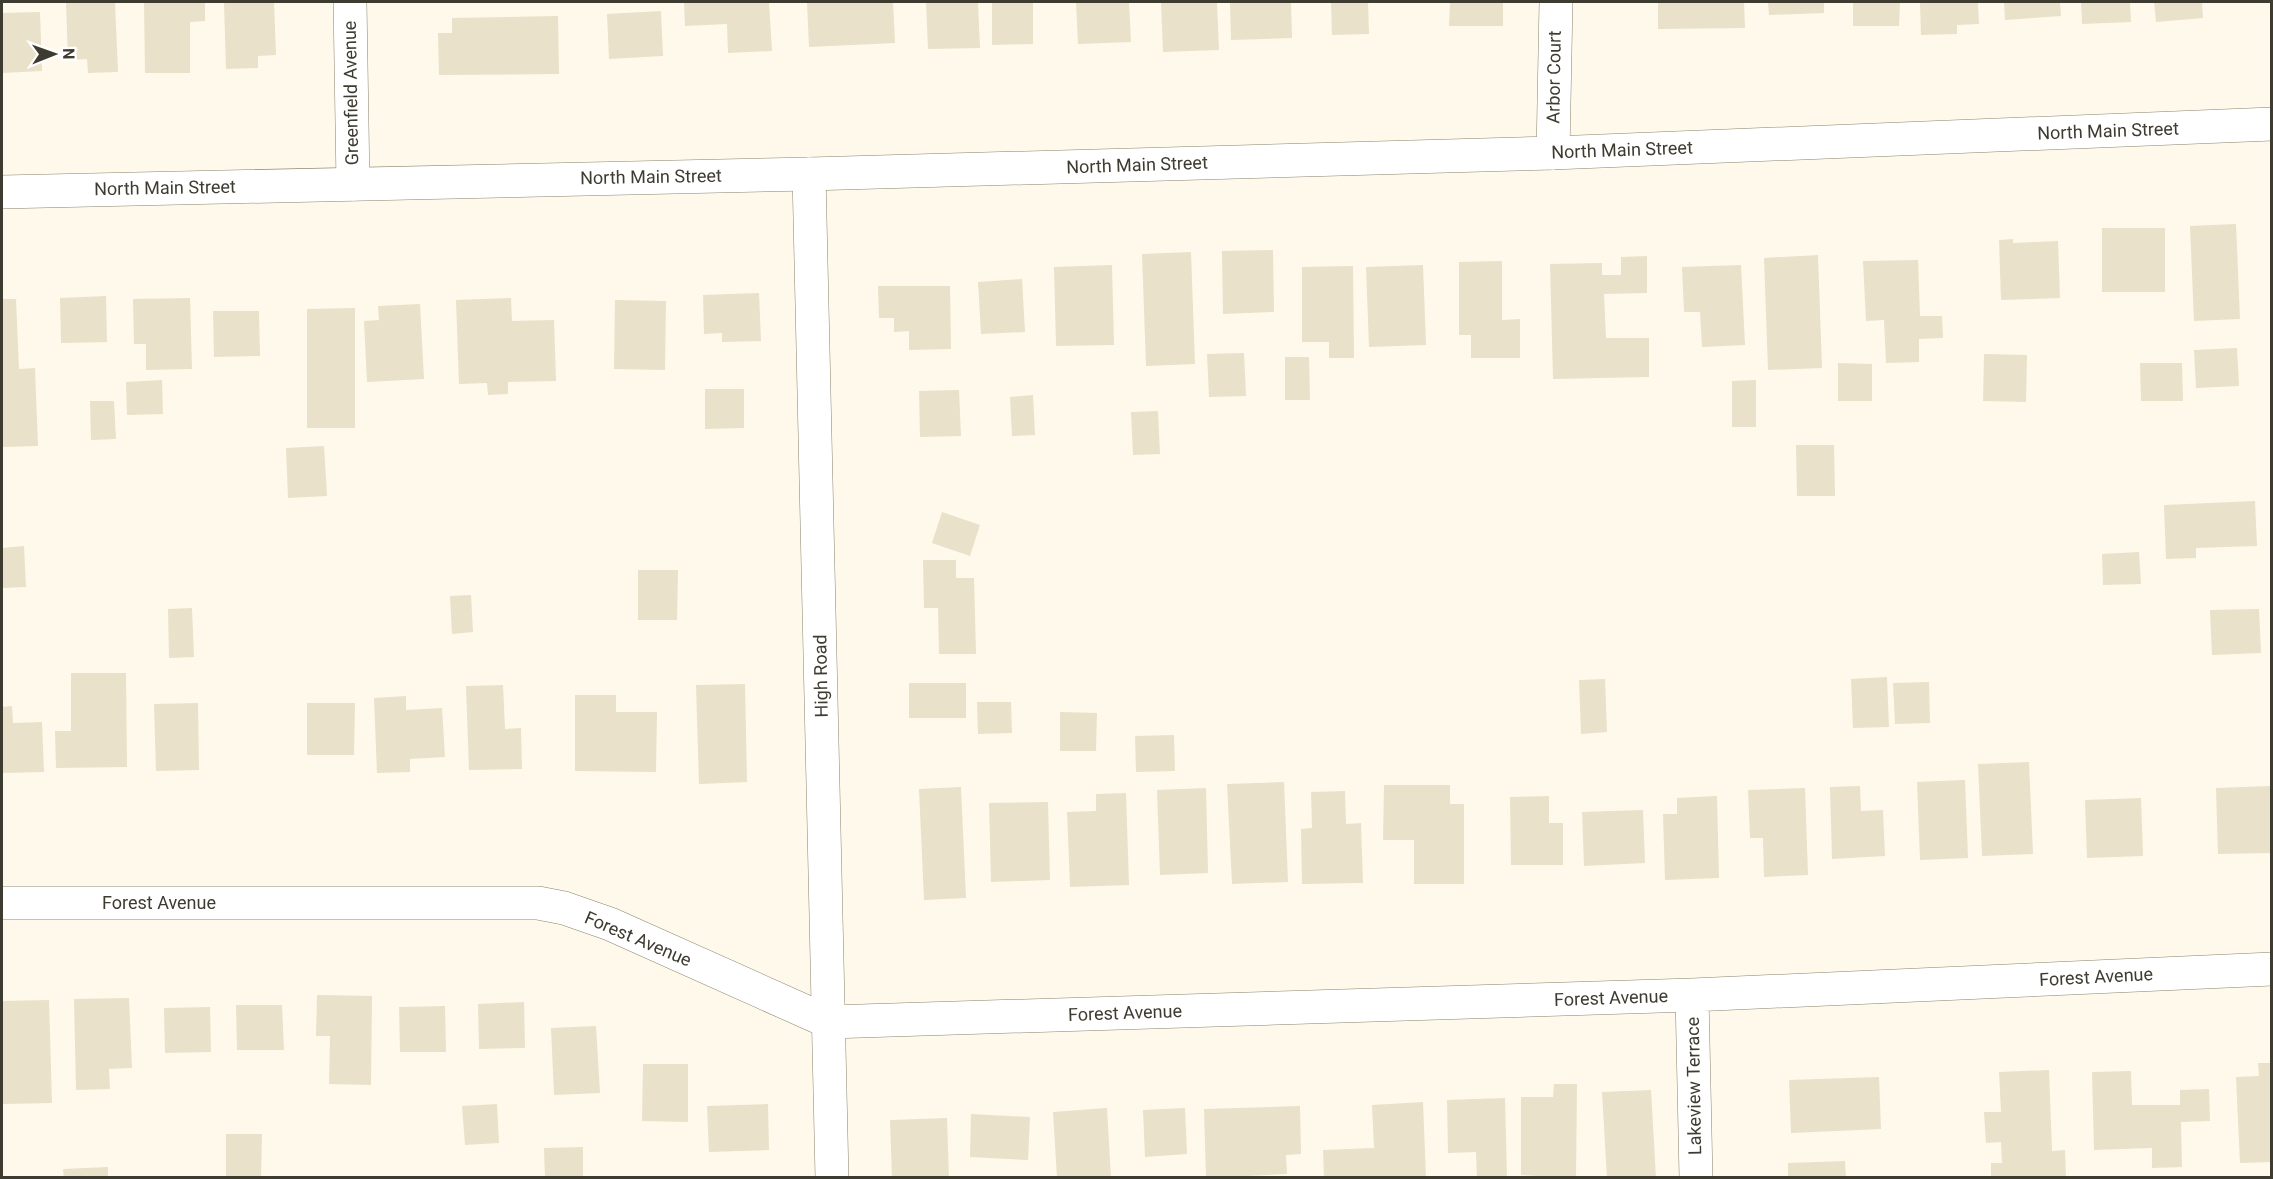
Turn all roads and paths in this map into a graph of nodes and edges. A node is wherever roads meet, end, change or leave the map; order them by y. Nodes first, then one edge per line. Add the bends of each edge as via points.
1 (350, 2) edge
2 (1556, 2) edge
3 (2271, 124) edge
4 (1553, 153) junction
5 (809, 174) junction
6 (353, 184) junction
7 (2, 192) edge
8 (2, 903) edge
9 (2271, 969) edge
10 (1692, 995) junction
11 (829, 1022) junction
12 (832, 1178) edge
13 (1696, 1178) edge

1 - 6 street, Greenfield Avenue
2 - 4 street, Arbor Court
3 - 4 street, North Main Street
4 - 5 street, North Main Street
5 - 6 street, North Main Street
5 - 11 street, High Road
6 - 7 street, North Main Street
8 - 11 street, Forest Avenue via 538,903 610,924
9 - 10 street, Forest Avenue
10 - 11 street, Forest Avenue
10 - 13 street, Lakeview Terrace
11 - 12 street, High Road

